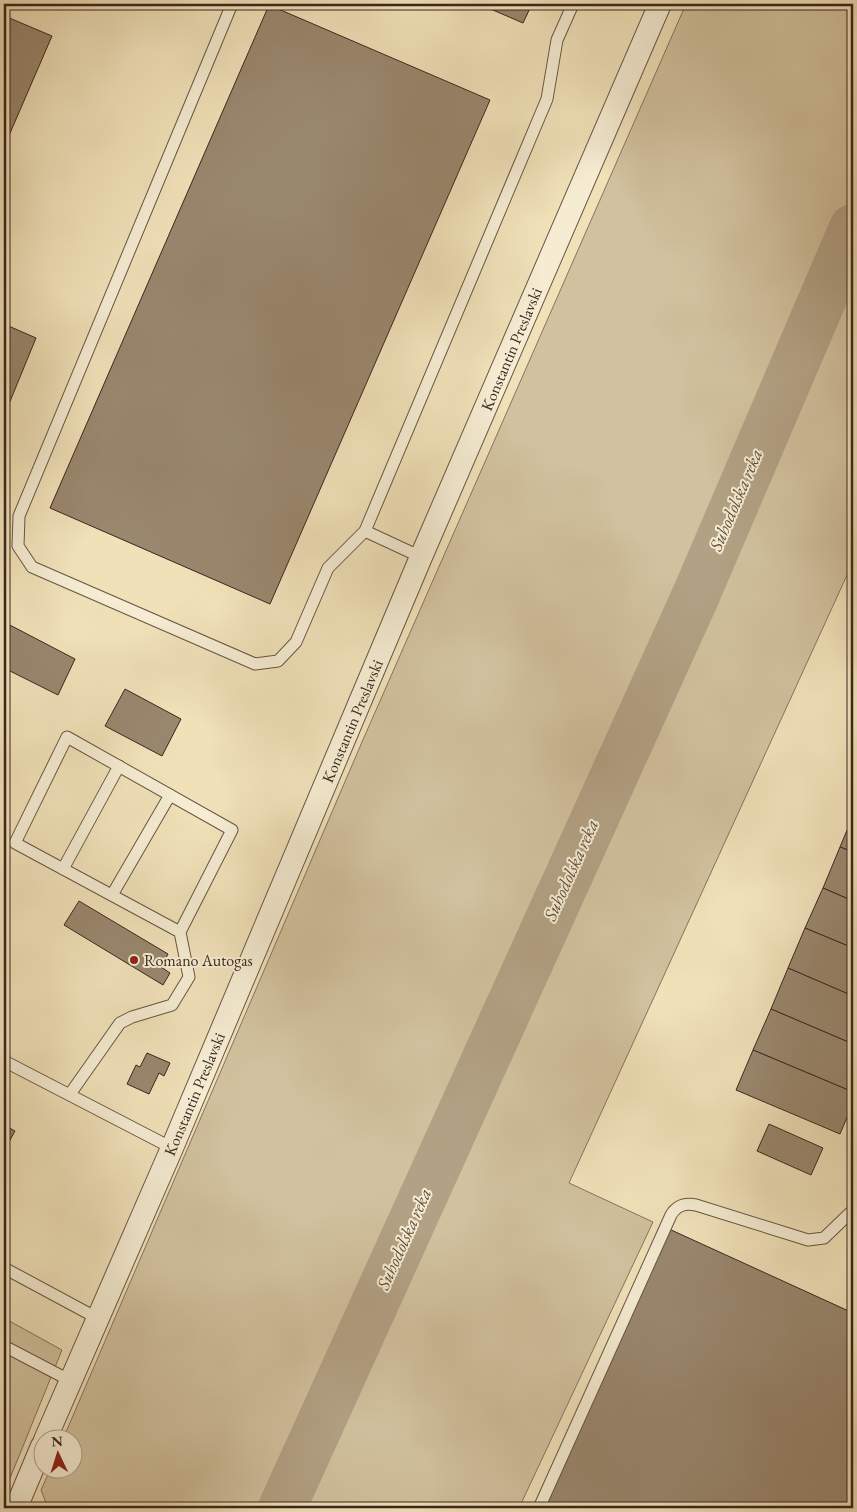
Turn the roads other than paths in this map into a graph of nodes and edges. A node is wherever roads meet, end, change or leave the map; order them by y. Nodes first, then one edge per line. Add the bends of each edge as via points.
1 (232, 4) edge
2 (573, 4) edge
3 (660, 4) edge
4 (365, 531) junction
5 (421, 556) junction
6 (118, 766) junction
7 (170, 795) junction
8 (63, 869) junction
9 (112, 895) junction
10 (180, 932) junction
11 (4, 1061) edge
12 (70, 1094) junction
13 (172, 1148) junction
14 (853, 1212) edge
15 (4, 1268) edge
16 (97, 1318) junction
17 (4, 1346) edge
18 (70, 1381) junction
19 (49, 1430) edge
20 (32, 1470) edge
21 (16, 1508) edge
22 (539, 1508) edge

1 - 4 lane via 19,516 18,546 32,567 255,664 278,661 296,642 328,568
2 - 4 lane via 557,40 547,98
3 - 5 street, Konstantin Preslavski
4 - 5 lane
5 - 13 street, Konstantin Preslavski
6 - 7 lane
6 - 8 lane
6 - 8 lane via 67,737 15,843
7 - 9 lane
7 - 10 lane via 232,830
8 - 9 lane
9 - 10 lane
10 - 12 lane via 189,977 172,1005 120,1023
11 - 12 lane
12 - 13 lane
13 - 16 street, Konstantin Preslavski
14 - 22 lane via 824,1238 808,1240 689,1203 675,1209
15 - 16 lane
16 - 18 street, Konstantin Preslavski
17 - 18 lane
18 - 19 street, Konstantin Preslavski
20 - 21 street

